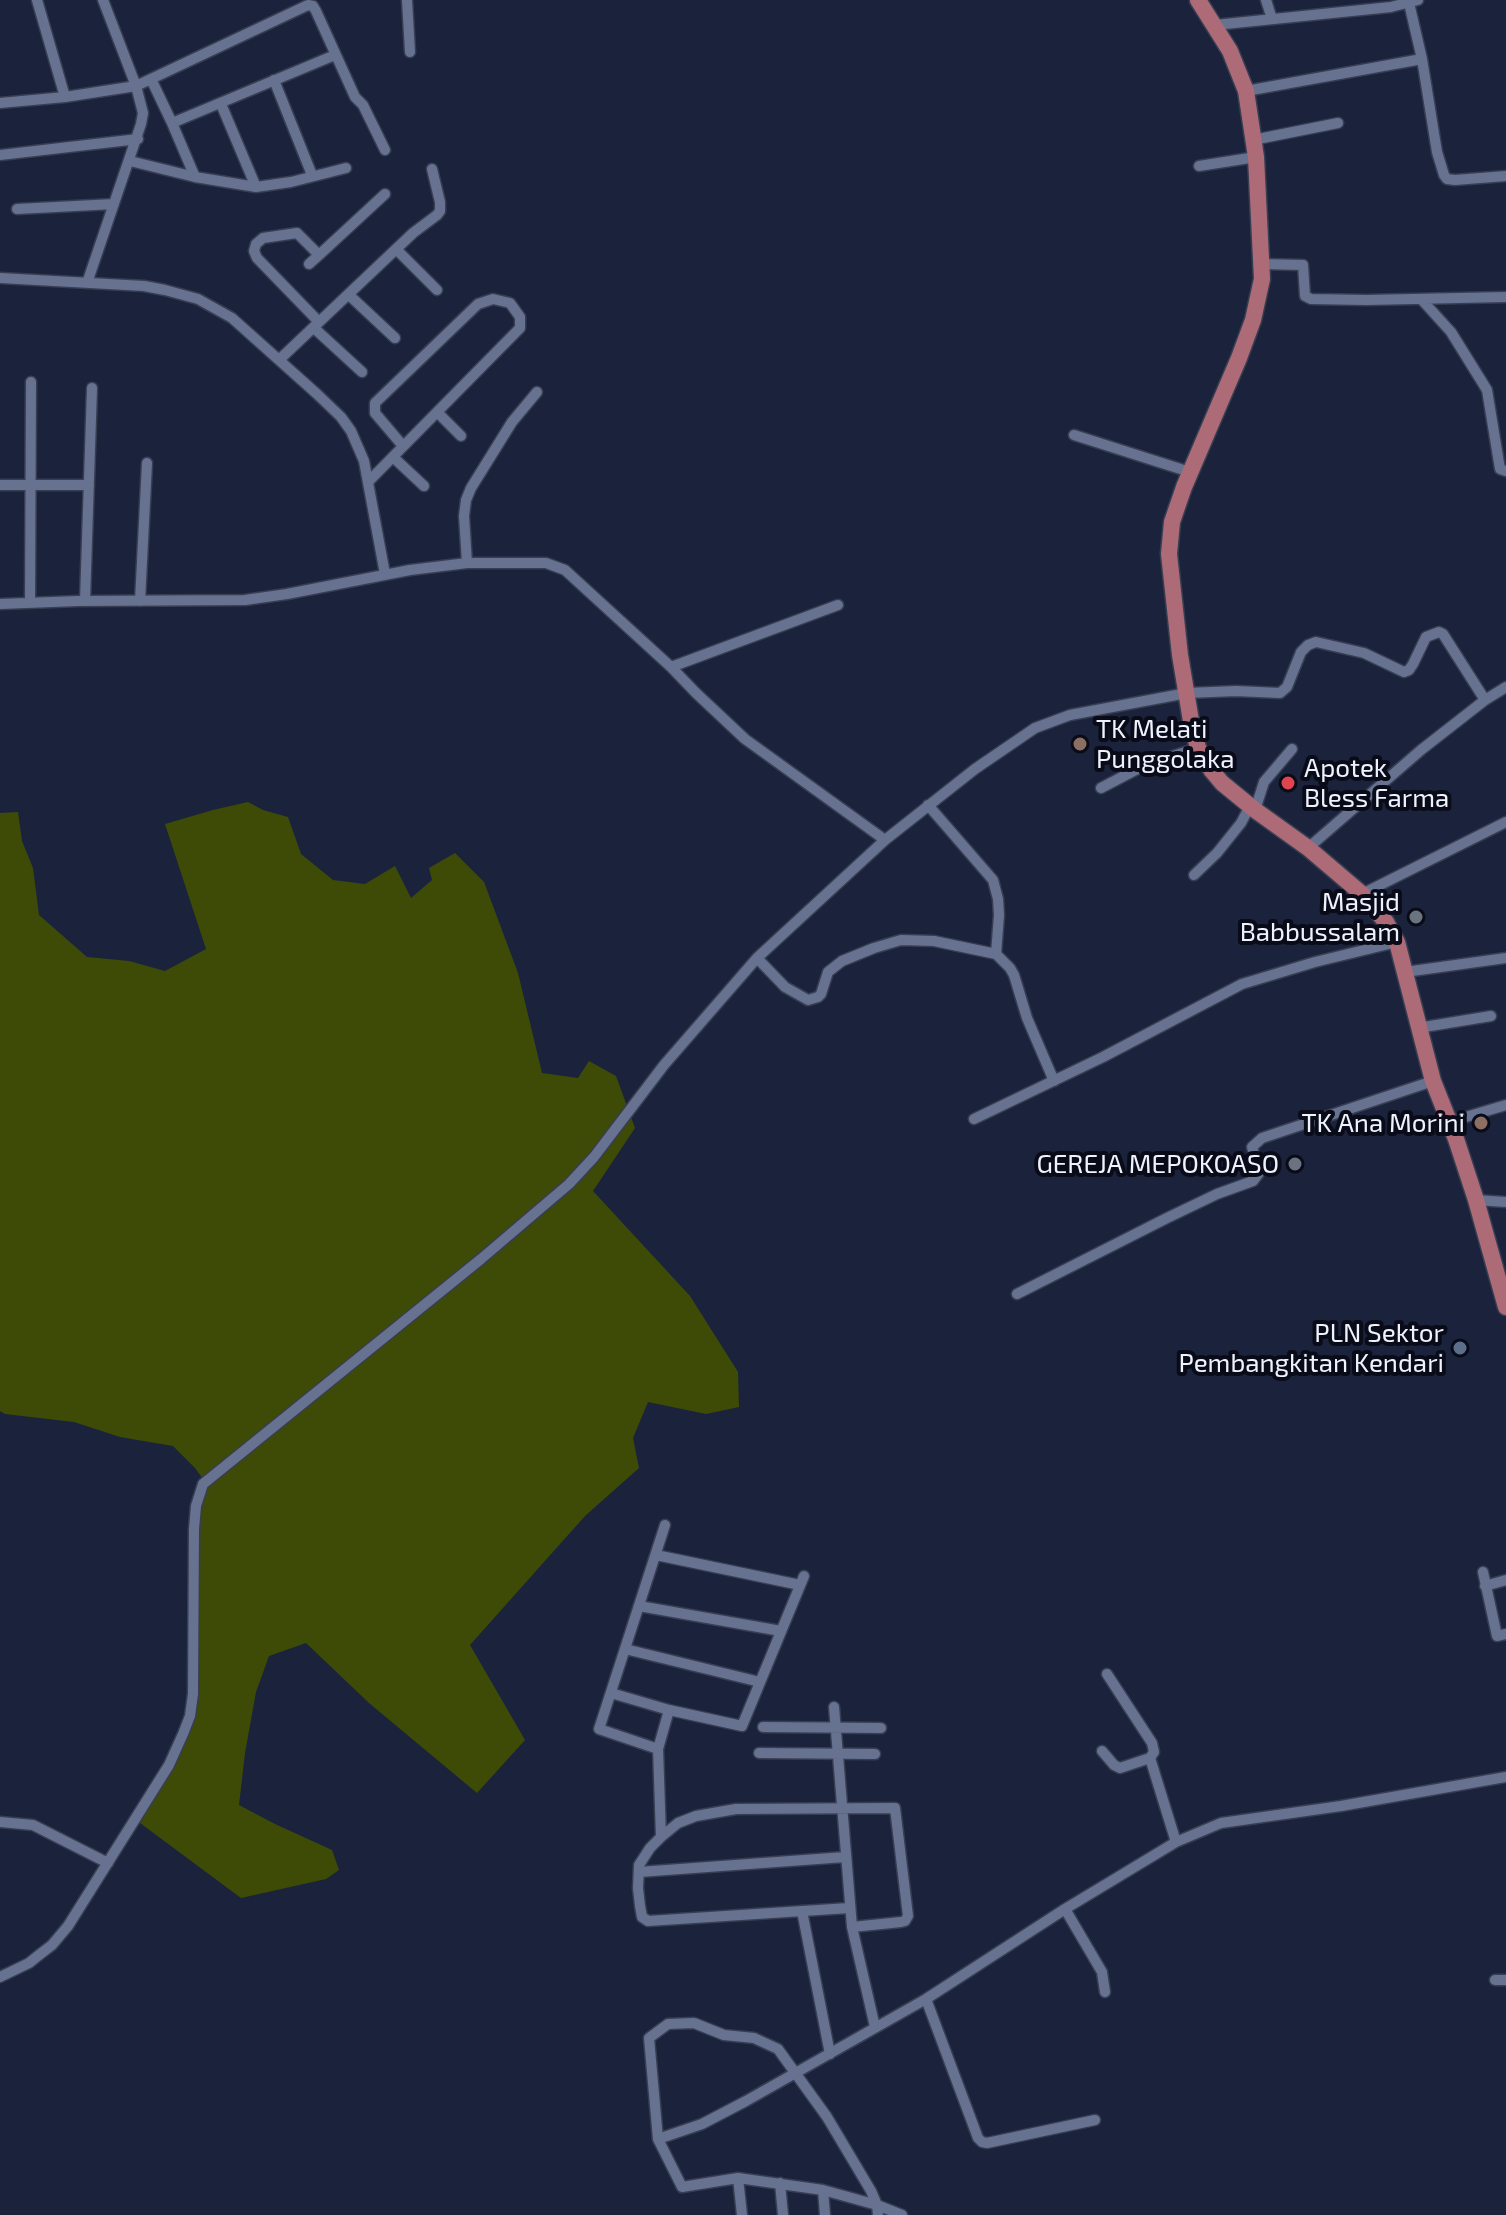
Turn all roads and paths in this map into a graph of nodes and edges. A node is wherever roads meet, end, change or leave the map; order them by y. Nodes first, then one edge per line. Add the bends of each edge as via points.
1 (37, 0) edge
2 (103, 0) edge
3 (407, 0) edge
4 (1198, 0) edge
5 (1266, 0) edge
6 (1408, 2) edge
7 (1272, 19) junction
8 (1215, 25) junction
9 (410, 52) dead end
10 (335, 55) junction
11 (1422, 59) junction
12 (151, 79) junction
13 (274, 80) junction
14 (136, 86) junction
15 (1246, 91) junction
16 (65, 97) junction
17 (0, 103) edge
18 (221, 104) junction
19 (172, 123) junction
20 (1338, 123) dead end
21 (138, 139) junction
22 (1254, 148) junction
23 (385, 150) dead end
24 (0, 155) edge
25 (130, 161) junction
26 (1199, 166) dead end
27 (346, 168) dead end
28 (432, 169) dead end
29 (312, 175) junction
30 (1506, 176) edge
31 (195, 177) junction
32 (256, 187) junction
33 (385, 194) dead end
34 (114, 204) junction
35 (17, 209) dead end
36 (397, 250) junction
37 (319, 255) junction
38 (309, 264) dead end
39 (1262, 264) junction
40 (0, 278) edge
41 (87, 283) junction
42 (437, 290) dead end
43 (349, 295) junction
44 (1506, 297) edge
45 (1422, 300) junction
46 (316, 325) junction
47 (395, 338) dead end
48 (280, 359) junction
49 (362, 372) dead end
50 (31, 382) dead end
51 (92, 388) dead end
52 (537, 392) dead end
53 (437, 412) junction
54 (1074, 435) dead end
55 (461, 436) dead end
56 (403, 446) junction
57 (393, 457) junction
58 (147, 463) dead end
59 (1506, 471) edge
60 (1190, 472) junction
61 (368, 482) junction
62 (0, 485) edge
63 (31, 485) junction
64 (89, 485) junction
65 (424, 486) dead end
66 (467, 563) junction
67 (385, 574) junction
68 (85, 601) junction
69 (140, 601) junction
70 (30, 603) junction
71 (0, 604) edge
72 (838, 605) dead end
73 (671, 667) junction
74 (1506, 687) edge
75 (1187, 693) junction
76 (1485, 700) junction
77 (1198, 748) junction
78 (1292, 749) dead end
79 (1101, 788) dead end
80 (928, 805) junction
81 (1253, 808) junction
82 (1506, 822) edge
83 (885, 840) junction
84 (1308, 848) junction
85 (1194, 875) dead end
86 (1362, 894) junction
87 (1397, 942) junction
88 (996, 954) junction
89 (757, 958) junction
90 (1506, 958) edge
91 (1405, 972) junction
92 (1491, 1016) dead end
93 (1418, 1028) junction
94 (1054, 1081) junction
95 (1433, 1081) junction
96 (1506, 1105) edge
97 (974, 1119) dead end
98 (1449, 1122) junction
99 (1476, 1200) junction
100 (1506, 1202) edge
101 (1017, 1294) dead end
102 (1506, 1307) edge
103 (665, 1525) dead end
104 (656, 1555) junction
105 (1483, 1572) dead end
106 (1506, 1580) edge
107 (1485, 1586) junction
108 (639, 1606) junction
109 (781, 1631) junction
110 (1506, 1634) edge
111 (625, 1649) junction
112 (1107, 1674) dead end
113 (760, 1682) junction
114 (611, 1693) junction
115 (834, 1707) dead end
116 (669, 1710) junction
117 (763, 1727) dead end
118 (836, 1728) junction
119 (881, 1728) dead end
120 (658, 1749) junction
121 (1102, 1751) dead end
122 (759, 1753) dead end
123 (875, 1754) dead end
124 (838, 1755) junction
125 (1150, 1758) junction
126 (1506, 1777) edge
127 (843, 1809) junction
128 (0, 1822) edge
129 (661, 1837) junction
130 (1176, 1842) junction
131 (845, 1857) junction
132 (108, 1863) junction
133 (639, 1872) junction
134 (849, 1908) junction
135 (1065, 1909) junction
136 (802, 1911) junction
137 (852, 1927) junction
138 (0, 1977) edge
139 (1105, 1992) dead end
140 (926, 1999) junction
141 (875, 2027) junction
142 (830, 2054) junction
143 (796, 2073) junction
144 (1095, 2120) dead end
145 (658, 2139) junction
146 (738, 2178) junction
147 (780, 2183) junction
148 (823, 2190) junction
149 (878, 2210) edge
150 (742, 2215) edge
151 (783, 2215) edge
152 (825, 2215) edge
153 (902, 2215) edge

1 - 16 street
2 - 14 street
3 - 9 street
4 - 8 highway
5 - 7 street
6 - 7 street
6 - 11 street
7 - 8 street
8 - 15 highway
10 - 12 street via 311,5
10 - 13 street
10 - 23 street
11 - 15 street
11 - 30 street via 1445,177
12 - 14 street
12 - 19 street
13 - 18 street
13 - 29 street
14 - 16 street
14 - 21 street via 143,113
15 - 22 highway
16 - 17 street
18 - 19 street
18 - 32 street
19 - 31 street
20 - 22 street
21 - 24 street
21 - 25 street
22 - 26 street
22 - 39 highway
25 - 31 street
25 - 34 street
27 - 29 street
28 - 36 street via 440,211
29 - 32 street
31 - 32 street
33 - 37 street
34 - 35 street
34 - 41 street
36 - 42 street
36 - 43 street
37 - 38 street
37 - 46 street via 293,232 263,238 254,251
39 - 45 street via 1303,265 1308,298
39 - 60 highway via 1253,320
40 - 41 street
41 - 48 street via 144,286 198,299 232,318
43 - 46 street
43 - 47 street
44 - 45 street
45 - 59 street via 1487,390 1500,469
46 - 48 street
46 - 49 street
48 - 61 street via 341,417 359,445
50 - 63 street
51 - 64 street
52 - 66 street via 512,422 466,500
53 - 55 street
53 - 56 street
53 - 56 street via 520,328 518,311 510,303 493,299 478,304 375,403 375,413
54 - 60 street
56 - 57 street
57 - 61 street
57 - 65 street
58 - 69 street
60 - 75 highway via 1174,512 1169,546
61 - 67 street
62 - 63 street
63 - 64 street
63 - 70 street
64 - 68 street
66 - 67 street
66 - 73 street via 546,563 565,570
67 - 69 street via 264,599
68 - 69 street
68 - 70 street
70 - 71 street
72 - 73 street
73 - 83 street via 745,739
74 - 76 street
75 - 76 street via 1280,693 1301,652 1316,642 1364,653 1404,672 1426,637 1439,632
75 - 77 highway
75 - 80 street via 1052,721 1024,735
76 - 84 street
77 - 79 street via 1145,765
77 - 81 highway via 1222,783
78 - 81 street via 1264,782
80 - 83 street
80 - 88 street via 993,880 999,915
81 - 84 highway
81 - 85 street
82 - 86 street
83 - 89 street
84 - 86 highway
86 - 87 highway
87 - 91 highway
87 - 94 street via 1242,984
88 - 89 street via 901,940 842,961 828,972 821,994 808,1000 785,987
88 - 94 street via 1014,975
89 - 132 street via 569,1184 203,1484 194,1529 190,1716 169,1765
90 - 91 street
91 - 93 highway
92 - 93 street
93 - 95 highway
94 - 97 street
95 - 98 highway
95 - 101 street via 1262,1138 1252,1147 1259,1173 1253,1181
96 - 98 street
98 - 99 highway
99 - 100 street
99 - 102 highway
103 - 104 street
104 - 108 street
104 - 109 street via 802,1581
105 - 107 street
106 - 107 street
107 - 110 street via 1497,1636
108 - 109 street
108 - 111 street
109 - 113 street
111 - 113 street
111 - 114 street
112 - 125 street via 1149,1736 1154,1752
113 - 116 street via 742,1726
114 - 116 street
114 - 120 street via 599,1729
115 - 118 street
116 - 120 street
117 - 118 street
118 - 119 street
118 - 124 street
120 - 129 street
121 - 125 street via 1120,1768
122 - 124 street
123 - 124 street
124 - 127 street
125 - 130 street
126 - 130 street via 1238,1819
127 - 129 street via 736,1809 696,1816
127 - 131 street
127 - 137 street via 895,1808 908,1916 901,1922
128 - 132 street via 33,1825
129 - 133 street via 642,1859
130 - 135 street
131 - 133 street
131 - 134 street
132 - 138 street via 52,1945
133 - 136 street via 642,1917 648,1921
134 - 136 street
134 - 137 street
135 - 139 street via 1102,1972
135 - 140 street
136 - 142 street
137 - 141 street
140 - 141 street
140 - 144 street via 982,2142
141 - 142 street
142 - 143 street
143 - 145 street via 702,2124
143 - 145 street via 778,2049 754,2038 724,2035 694,2023 668,2024 649,2038
143 - 149 street via 827,2117
145 - 146 street via 682,2187
146 - 147 street
146 - 150 street
147 - 148 street
147 - 151 street
148 - 149 street
148 - 152 street
149 - 153 street

